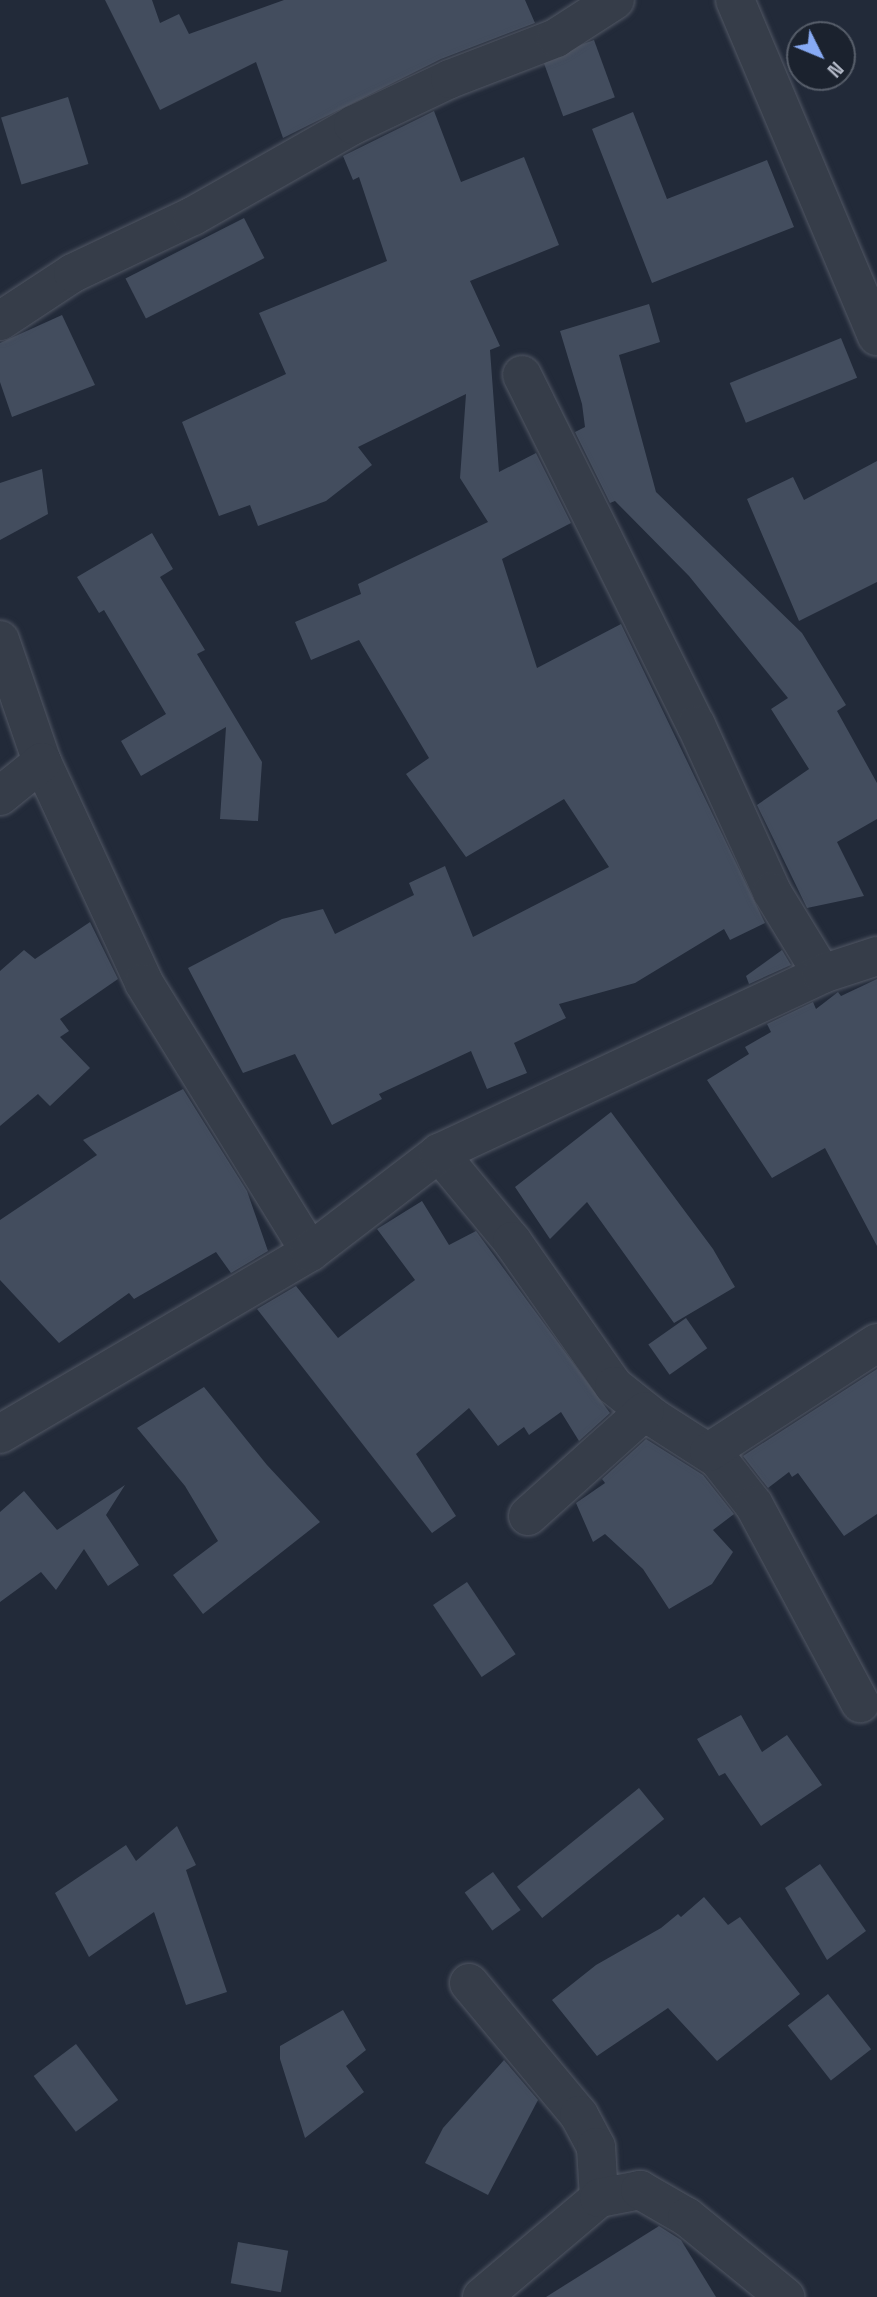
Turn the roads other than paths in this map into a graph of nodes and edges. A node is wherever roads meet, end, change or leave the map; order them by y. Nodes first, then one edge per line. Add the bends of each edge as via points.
1 (615, 0) edge
2 (735, 0) edge
3 (0, 321) edge
4 (877, 336) edge
5 (522, 375) dead end
6 (0, 640) edge
7 (42, 762) junction
8 (0, 796) edge
9 (877, 956) edge
10 (822, 974) junction
11 (439, 1153) junction
12 (310, 1252) junction
13 (877, 1343) edge
14 (645, 1411) junction
15 (0, 1434) edge
16 (709, 1452) junction
17 (528, 1516) dead end
18 (860, 1703) dead end
19 (469, 1983) dead end
20 (599, 2198) junction
21 (482, 2297) edge
22 (785, 2297) edge

1 - 3 street via 556,38 450,79 354,125 193,216 73,273
2 - 4 street
5 - 10 street via 696,725 772,892
6 - 7 street
7 - 8 street
7 - 12 street via 144,983
9 - 10 street
10 - 11 street
11 - 12 street
11 - 14 street via 512,1241 614,1386
12 - 15 street
13 - 16 street
14 - 16 street
14 - 17 street
16 - 18 street via 754,1505
19 - 20 street via 579,2115 596,2147
20 - 21 street
20 - 22 street via 640,2190 687,2217

